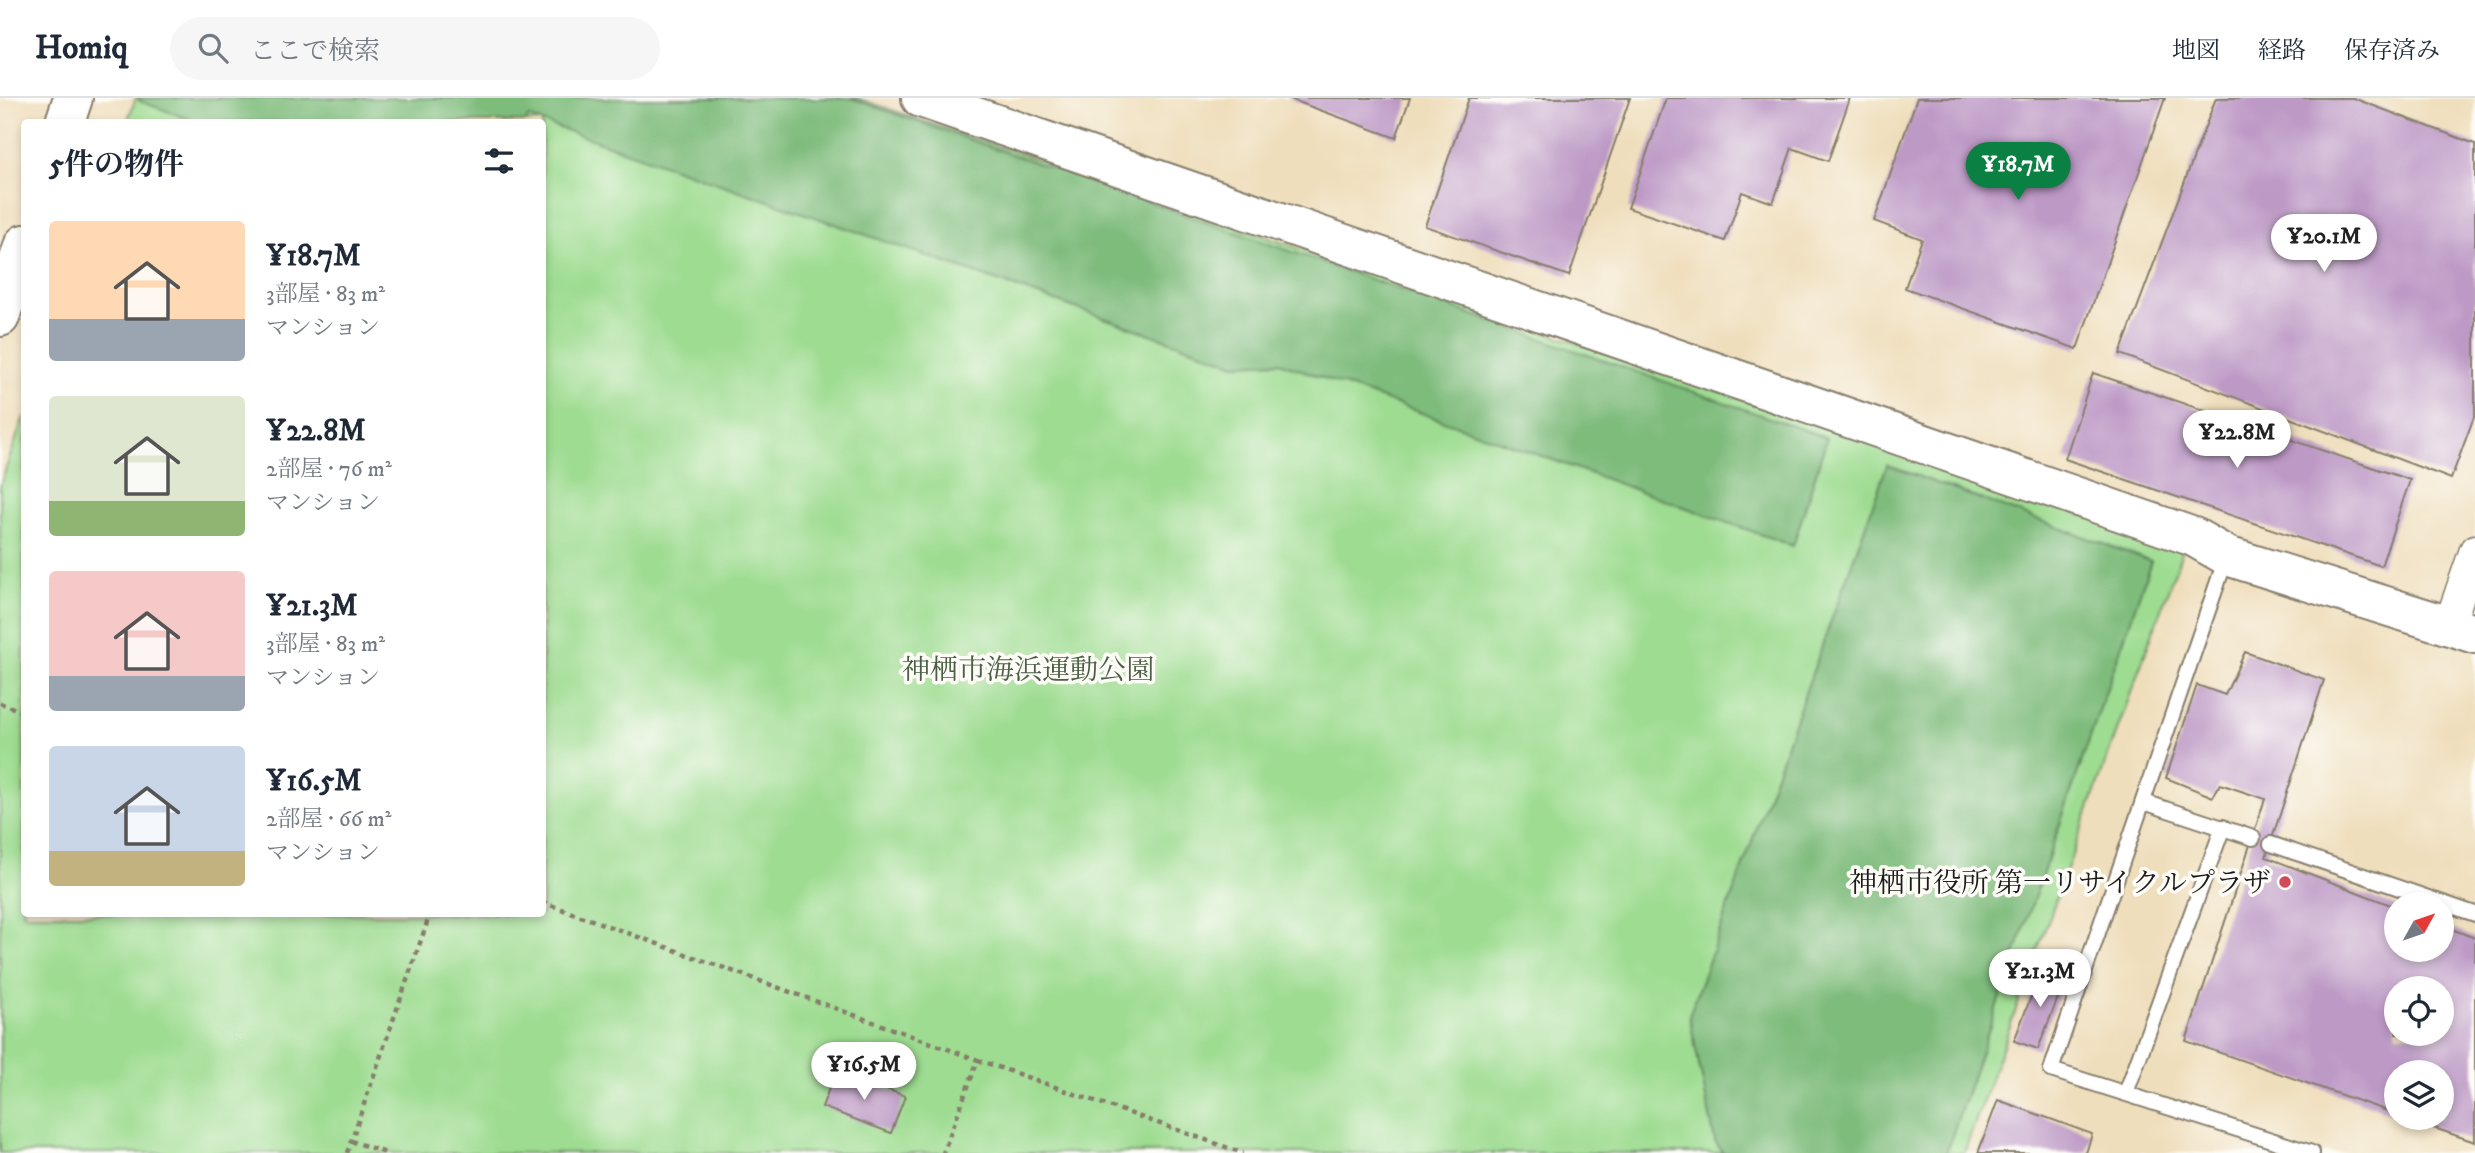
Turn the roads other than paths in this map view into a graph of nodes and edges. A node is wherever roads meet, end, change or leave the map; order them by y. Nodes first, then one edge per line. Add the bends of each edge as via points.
1 (73, 98) edge
2 (921, 98) edge
3 (66, 119) edge
4 (21, 253) edge
5 (0, 317) edge
6 (2475, 550) edge
7 (2227, 556) junction
8 (2462, 629) edge
9 (2144, 802) junction
10 (2223, 827) junction
11 (2253, 838) dead end
12 (2271, 844) dead end
13 (2475, 914) edge
14 (2126, 1093) junction
15 (2312, 1153) edge

1 - 3 street
2 - 7 street via 2181,532
4 - 5 street
6 - 8 street
7 - 8 street
7 - 9 lane
9 - 10 lane
9 - 14 lane via 2051,1070
10 - 11 lane
10 - 14 lane
12 - 13 lane
14 - 15 lane

